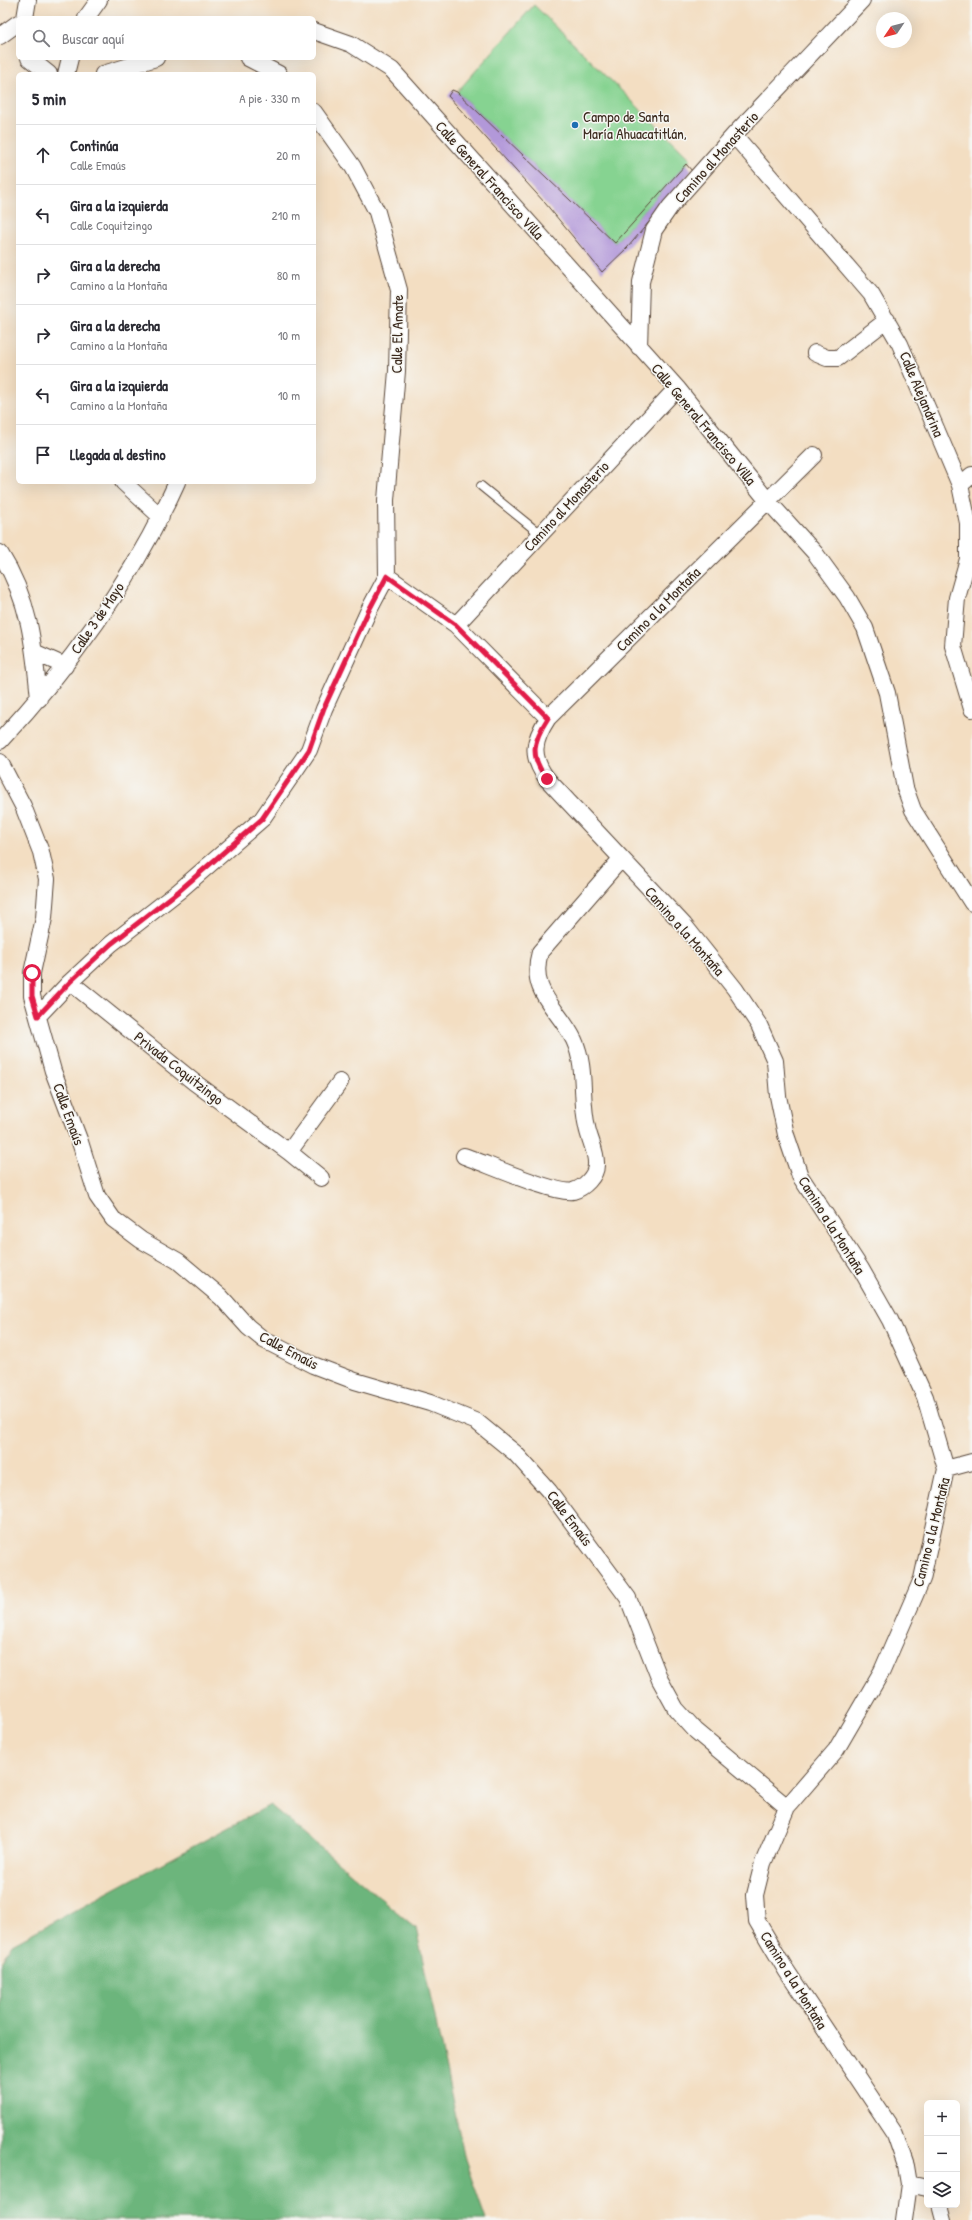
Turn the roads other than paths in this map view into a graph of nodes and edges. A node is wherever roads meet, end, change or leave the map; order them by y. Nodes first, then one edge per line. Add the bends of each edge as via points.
1 (28, 0) edge
2 (99, 0) edge
3 (862, 0) edge
4 (25, 16) edge
5 (87, 16) edge
6 (16, 24) edge
7 (316, 32) edge
8 (0, 36) edge
9 (32, 60) edge
10 (70, 60) edge
11 (149, 60) edge
12 (252, 60) edge
13 (46, 72) edge
14 (66, 72) edge
15 (110, 72) edge
16 (275, 72) edge
17 (316, 115) edge
18 (734, 135) junction
19 (886, 320) junction
20 (639, 347) junction
21 (815, 353) dead end
22 (677, 388) junction
23 (814, 455) dead end
24 (966, 480) edge
25 (124, 484) edge
26 (176, 484) edge
27 (481, 486) dead end
28 (767, 500) junction
29 (161, 517) junction
30 (540, 534) junction
31 (0, 553) edge
32 (387, 576) junction
33 (456, 625) junction
34 (34, 652) junction
35 (65, 666) junction
36 (39, 699) junction
37 (972, 705) edge
38 (548, 718) junction
39 (0, 741) edge
40 (0, 762) edge
41 (621, 859) junction
42 (972, 903) edge
43 (70, 982) junction
44 (38, 1016) junction
45 (340, 1082) dead end
46 (289, 1152) junction
47 (464, 1156) dead end
48 (321, 1178) dead end
49 (972, 1462) edge
50 (946, 1469) junction
51 (787, 1807) junction
52 (909, 2184) junction
53 (924, 2187) edge
54 (941, 2208) edge
55 (904, 2220) edge
56 (944, 2220) edge

1 - 4 street
2 - 5 street
3 - 18 street, Camino al Monasterio
6 - 8 street
7 - 20 street, Calle General Francisco Villa via 351,44 392,70
9 - 13 street
10 - 14 street
11 - 15 street
12 - 16 street
17 - 32 street, Calle El Amate via 353,167 377,212 399,290 397,371 386,500
18 - 19 street, Calle Alejandrina via 870,294
18 - 20 street, Camino al Monasterio via 670,207 654,230 641,282
19 - 21 street via 838,358 827,358
19 - 24 street, Calle Alejandrina
20 - 22 street, Calle General Francisco Villa
22 - 28 street, Calle General Francisco Villa
22 - 30 street, Camino al Monasterio
23 - 28 street, Camino a la Montaña
24 - 37 street, Calle Alejandrina via 968,559 957,598 954,646
25 - 29 street
26 - 29 street, Calle 3 de Mayo
27 - 30 lane
28 - 38 street, Camino a la Montaña
28 - 42 street, Calle General Francisco Villa via 815,553 847,597 865,628 887,693 904,783 913,810
29 - 35 street, Calle 3 de Mayo via 117,590
30 - 33 street, Camino al Monasterio
31 - 34 street via 29,617
32 - 33 street
32 - 43 street via 324,708 309,750 262,819 179,891 111,944
33 - 38 street
34 - 35 street
34 - 36 street
35 - 36 street, Calle 3 de Mayo
36 - 39 street, Calle 3 de Mayo
38 - 41 street, Camino a la Montaña via 539,732 534,751 538,768
40 - 44 street, Calle Emaús via 23,806 41,852 48,879 44,918 32,973 32,996
41 - 47 street via 540,952 536,966 540,986 574,1041 580,1057 586,1126 596,1166 592,1178 573,1191 556,1189
41 - 50 street, Camino a la Montaña via 684,925 735,989 759,1025 775,1061 778,1096 786,1135 800,1176 861,1269 890,1320 925,1397
43 - 44 street
43 - 46 street, Privada Coquitzingo via 194,1082
44 - 51 street, Calle Emaús via 53,1071 97,1196 113,1219 141,1240 178,1261 221,1297 248,1327 264,1340 313,1365 355,1382 430,1404 477,1422 515,1453 550,1491 628,1598 660,1680 676,1709 696,1731
45 - 46 street
46 - 48 street, Privada Coquitzingo
49 - 50 street
50 - 51 street, Camino a la Montaña via 922,1579 882,1671 836,1750
51 - 52 street, Camino a la Montaña via 755,1895 758,1921 786,1970 895,2134
52 - 53 street
52 - 55 street, Camino a la Montaña
54 - 56 street

